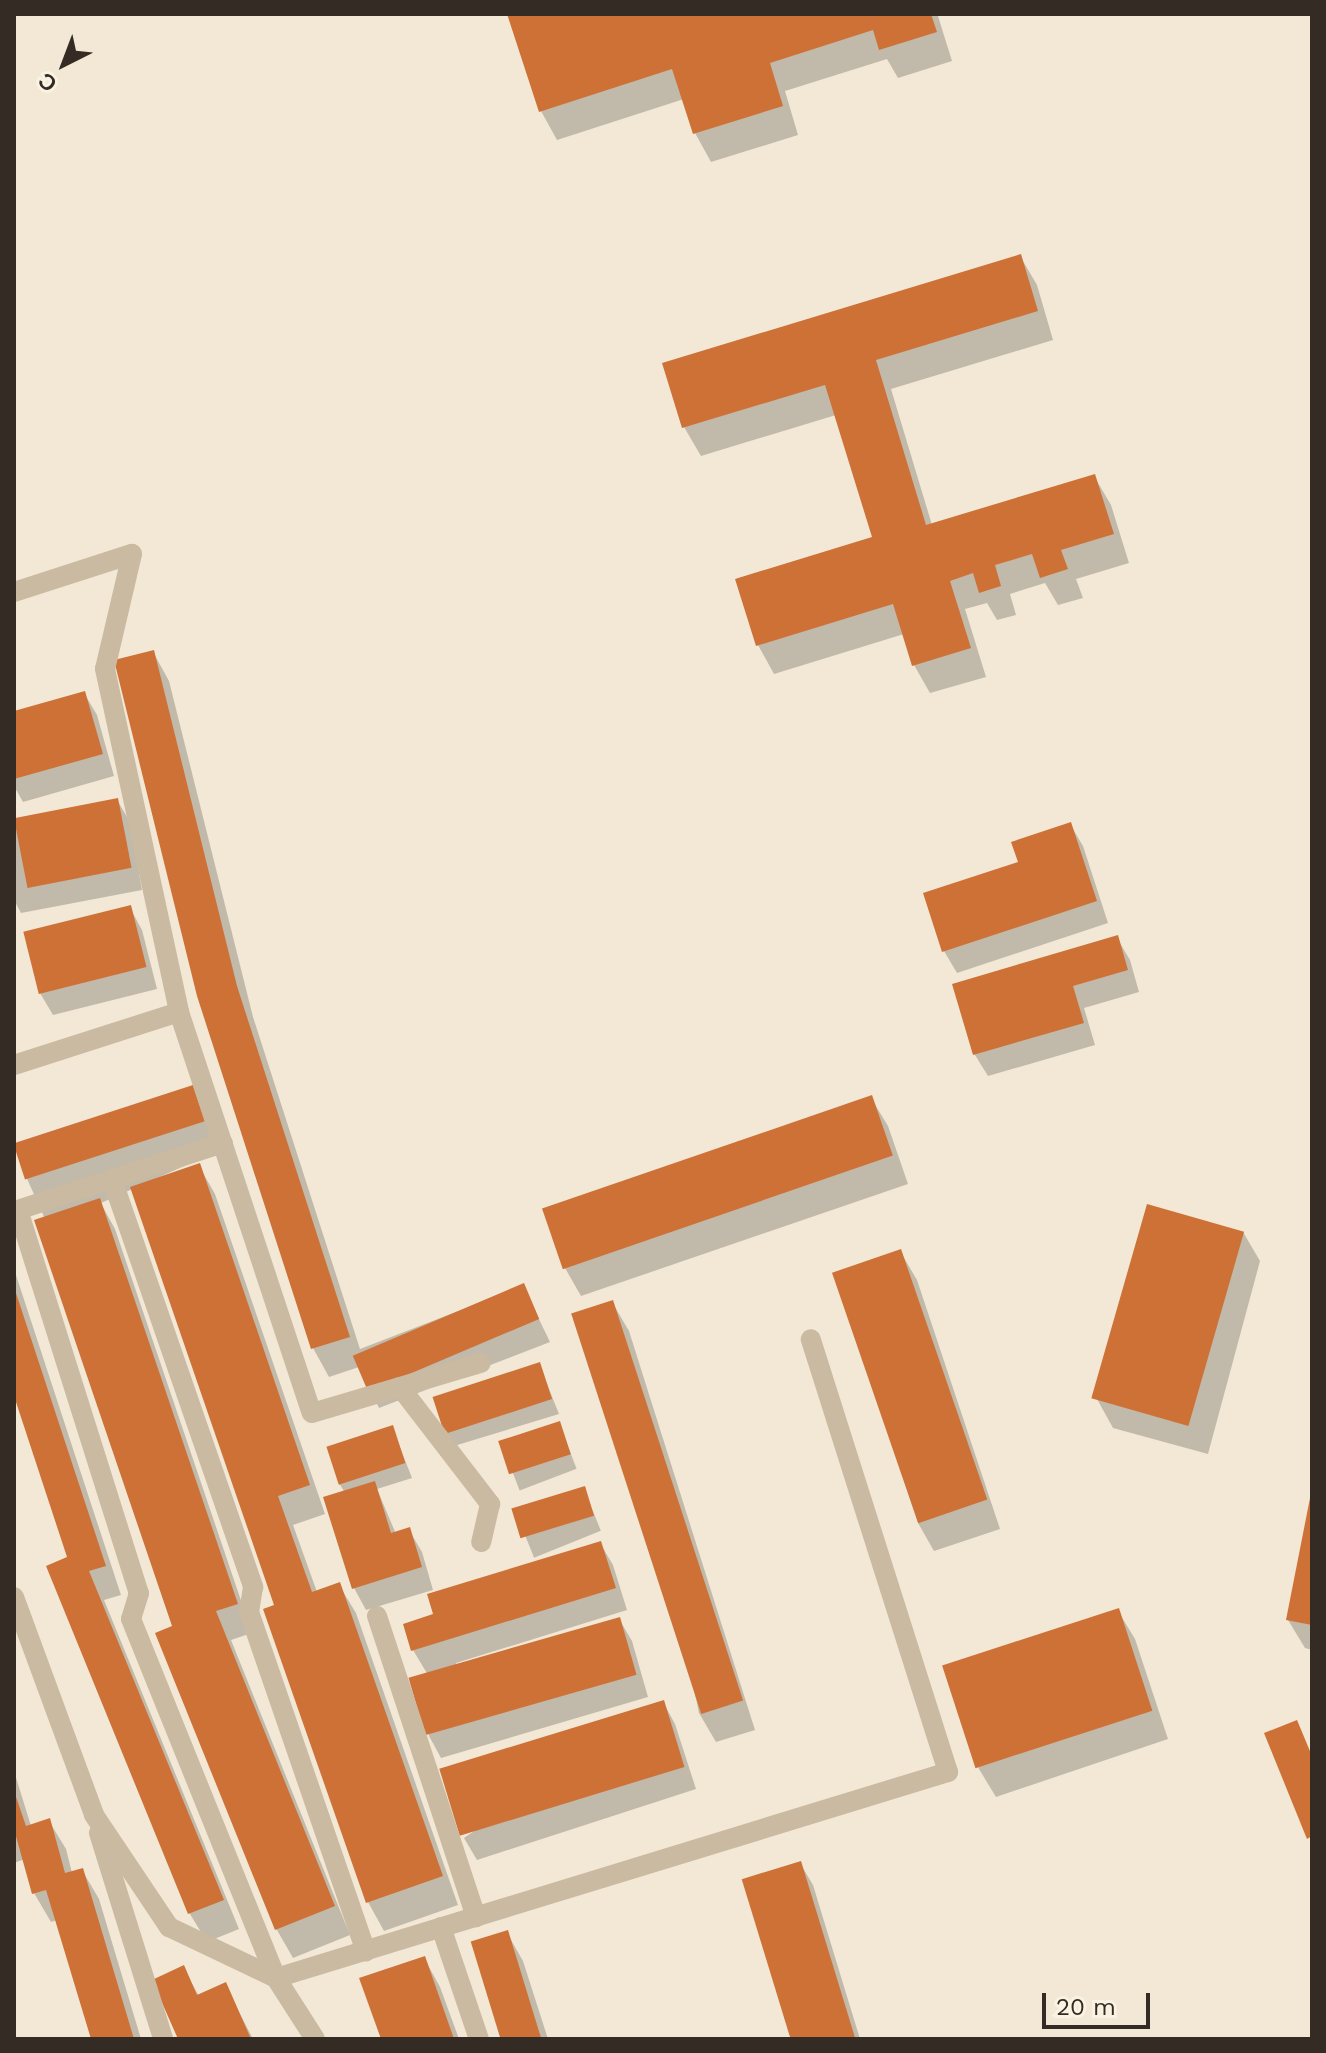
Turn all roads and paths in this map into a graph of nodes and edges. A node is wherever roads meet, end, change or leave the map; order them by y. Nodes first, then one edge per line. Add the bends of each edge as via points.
1 (14, 592) edge
2 (179, 1012) junction
3 (14, 1065) edge
4 (223, 1143) junction
5 (112, 1179) junction
6 (811, 1339) dead end
7 (481, 1363) dead end
8 (400, 1387) junction
9 (481, 1542) dead end
10 (14, 1597) edge
11 (377, 1616) dead end
12 (94, 1815) junction
13 (476, 1917) junction
14 (441, 1927) junction
15 (366, 1951) junction
16 (276, 1978) junction
17 (163, 2039) edge
18 (315, 2039) edge
19 (479, 2039) edge

1 - 2 lane via 132,554 105,669
2 - 3 lane
2 - 4 lane
4 - 5 lane
4 - 8 lane via 312,1413
5 - 15 lane via 253,1587 249,1612
5 - 16 lane via 18,1210 139,1593 131,1619
6 - 13 lane via 948,1772
7 - 8 lane
8 - 9 lane via 490,1504
10 - 12 lane
11 - 13 lane
12 - 16 lane via 169,1927
12 - 17 lane
13 - 14 lane
14 - 15 lane
14 - 19 lane
15 - 16 lane
16 - 18 lane

